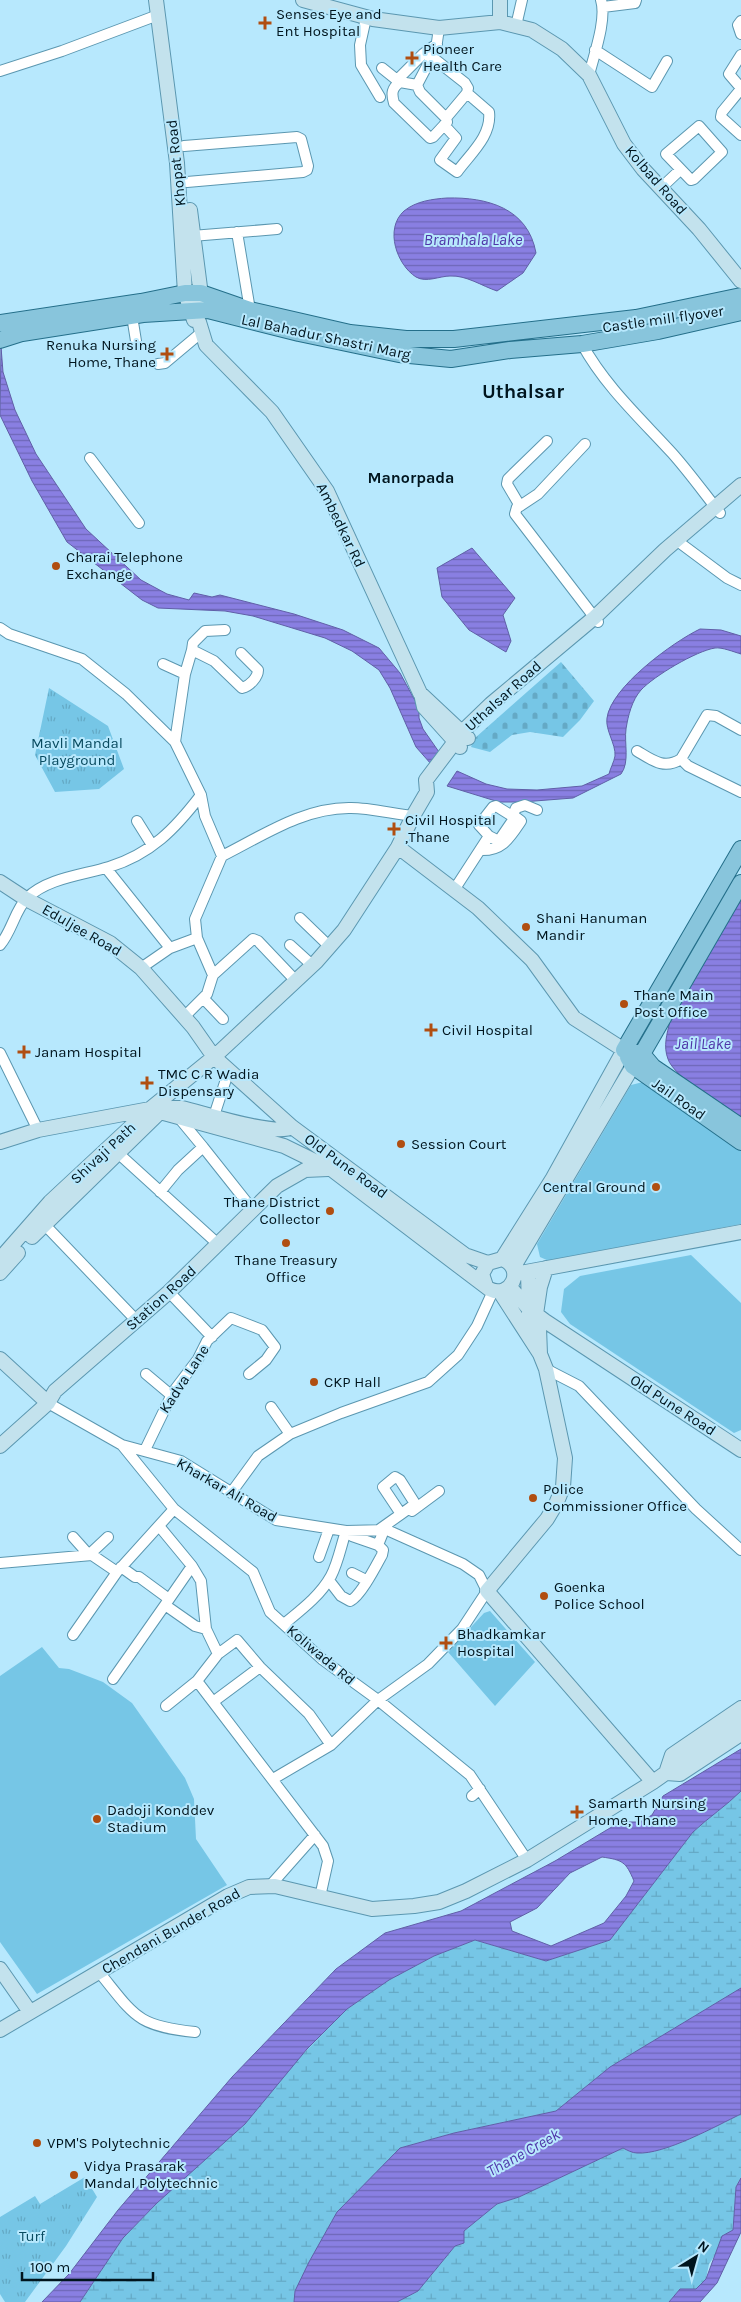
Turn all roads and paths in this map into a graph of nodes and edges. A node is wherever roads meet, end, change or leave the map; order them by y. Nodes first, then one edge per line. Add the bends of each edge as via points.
1 (156, 0) edge
2 (165, 0) edge
3 (303, 0) edge
4 (500, 0) edge
5 (522, 0) edge
6 (636, 0) edge
7 (602, 3) edge
8 (158, 15) junction
9 (366, 18) junction
10 (741, 21) edge
11 (500, 22) junction
12 (516, 26) junction
13 (439, 28) junction
14 (741, 34) edge
15 (437, 44) junction
16 (595, 50) junction
17 (741, 55) edge
18 (432, 57) junction
19 (667, 62) dead end
20 (382, 68) dead end
21 (0, 71) edge
22 (589, 75) junction
23 (417, 85) junction
24 (741, 88) edge
25 (467, 93) junction
26 (380, 98) dead end
27 (445, 121) junction
28 (741, 135) edge
29 (184, 146) junction
30 (680, 170) junction
31 (188, 182) junction
32 (661, 188) junction
33 (277, 228) dead end
34 (237, 232) junction
35 (192, 236) junction
36 (741, 281) edge
37 (193, 293) junction
38 (741, 296) edge
39 (741, 306) edge
40 (250, 310) junction
41 (741, 312) edge
42 (132, 316) junction
43 (199, 319) junction
44 (0, 322) edge
45 (583, 337) junction
46 (2, 339) edge
47 (136, 341) dead end
48 (403, 347) junction
49 (158, 364) dead end
50 (547, 441) dead end
51 (585, 444) dead end
52 (90, 458) dead end
53 (741, 490) edge
54 (520, 506) junction
55 (718, 510) junction
56 (139, 523) dead end
57 (679, 543) junction
58 (741, 585) edge
59 (597, 620) junction
60 (0, 628) edge
61 (225, 630) dead end
62 (192, 650) junction
63 (240, 653) dead end
64 (163, 664) dead end
65 (185, 674) junction
66 (741, 730) edge
67 (461, 740) junction
68 (176, 742) junction
69 (637, 751) dead end
70 (680, 759) junction
71 (741, 792) edge
72 (201, 795) junction
73 (538, 810) dead end
74 (413, 816) junction
75 (137, 821) dead end
76 (489, 836) dead end
77 (152, 845) junction
78 (398, 847) junction
79 (741, 849) edge
80 (480, 850) junction
81 (222, 856) junction
82 (106, 868) junction
83 (1, 883) edge
84 (739, 885) edge
85 (454, 890) junction
86 (26, 898) junction
87 (300, 918) dead end
88 (197, 938) junction
89 (0, 944) edge
90 (290, 944) dead end
91 (330, 947) junction
92 (170, 948) junction
93 (312, 965) junction
94 (142, 968) junction
95 (213, 975) junction
96 (296, 980) junction
97 (204, 999) junction
98 (184, 1017) junction
99 (223, 1019) dead end
100 (624, 1050) junction
101 (0, 1053) edge
102 (214, 1056) junction
103 (637, 1060) junction
104 (230, 1070) junction
105 (155, 1111) junction
106 (214, 1116) junction
107 (179, 1118) junction
108 (292, 1127) junction
109 (741, 1127) edge
110 (38, 1130) junction
111 (0, 1142) edge
112 (741, 1142) edge
113 (202, 1147) junction
114 (119, 1154) junction
115 (331, 1169) junction
116 (160, 1192) junction
117 (253, 1210) junction
118 (44, 1224) junction
119 (741, 1232) edge
120 (218, 1244) junction
121 (0, 1259) edge
122 (488, 1263) junction
123 (546, 1268) junction
124 (0, 1273) edge
125 (506, 1280) junction
126 (169, 1292) junction
127 (537, 1318) junction
128 (136, 1320) junction
129 (212, 1337) junction
130 (540, 1354) junction
131 (0, 1361) edge
132 (546, 1369) junction
133 (146, 1374) dead end
134 (249, 1374) dead end
135 (171, 1395) junction
136 (48, 1403) junction
137 (271, 1407) dead end
138 (290, 1434) junction
139 (122, 1445) junction
140 (0, 1446) edge
141 (144, 1450) junction
142 (741, 1450) edge
143 (439, 1491) dead end
144 (231, 1493) junction
145 (174, 1509) junction
146 (402, 1514) dead end
147 (159, 1526) junction
148 (329, 1530) junction
149 (384, 1530) junction
150 (349, 1534) junction
151 (73, 1537) dead end
152 (108, 1537) dead end
153 (378, 1545) junction
154 (740, 1546) edge
155 (91, 1555) junction
156 (318, 1558) dead end
157 (0, 1564) edge
158 (192, 1566) junction
159 (119, 1570) junction
160 (352, 1573) dead end
161 (366, 1580) junction
162 (330, 1583) dead end
163 (488, 1591) junction
164 (167, 1602) junction
165 (284, 1624) junction
166 (206, 1629) junction
167 (73, 1635) dead end
168 (218, 1654) junction
169 (260, 1667) junction
170 (113, 1679) dead end
171 (197, 1681) junction
172 (378, 1700) junction
173 (213, 1702) junction
174 (166, 1706) dead end
175 (741, 1708) edge
176 (741, 1720) edge
177 (741, 1734) edge
178 (331, 1745) junction
179 (665, 1774) junction
180 (273, 1779) junction
181 (653, 1782) junction
182 (315, 1835) junction
183 (527, 1860) junction
184 (269, 1887) junction
185 (320, 1897) junction
186 (0, 1969) edge
187 (99, 1972) junction
188 (30, 2012) junction
189 (0, 2030) edge
190 (195, 2032) dead end

1 - 8 main road, Khopat Road
2 - 29 main road, Khopat Road
3 - 9 main road, Kolbad Road
4 - 11 main road
5 - 12 street
6 - 7 street via 635,3
7 - 16 street
8 - 21 street
8 - 37 main road, Khopat Road
9 - 13 main road, Kolbad Road
9 - 26 street via 360,45 361,65
10 - 14 street via 738,25
11 - 12 main road, Kolbad Road
11 - 13 main road, Kolbad Road
12 - 22 main road, Kolbad Road via 532,30 562,49
13 - 15 street
15 - 18 street
15 - 20 street via 397,80
16 - 19 street via 652,87
16 - 22 street
17 - 24 street via 728,74
18 - 23 street
18 - 25 street via 465,84
22 - 32 main road, Kolbad Road via 624,144
23 - 27 street
23 - 27 street via 400,82 392,90 394,103 430,138
24 - 28 street via 721,117
25 - 27 street
25 - 27 street via 489,112 488,123 486,134 457,172 440,160 456,138
29 - 31 main road, Khopat Road
29 - 31 street via 297,137 301,139 308,166 303,172
30 - 30 street via 666,154 695,127 701,126 721,149 720,156 694,179 688,179
30 - 32 street
31 - 35 main road, Khopat Road
32 - 36 main road, Kolbad Road
33 - 34 street
34 - 35 street
34 - 40 street
35 - 37 main road, Khopat Road
37 - 40 main road, Lal Bahadur Shastri Marg
37 - 43 main road, Khopat Road
37 - 44 main road
38 - 48 main road, Lal Bahadur Shastri Marg via 636,318
39 - 45 main road, Castle mill flyover
40 - 48 main road, Lal Bahadur Shastri Marg
41 - 45 main road, Lal Bahadur Shastri Marg via 658,331
42 - 43 main road, Lal Bahadur Shastri Marg
42 - 46 main road, Lal Bahadur Shastri Marg
42 - 47 street
43 - 48 main road, Lal Bahadur Shastri Marg
43 - 49 street via 165,363
43 - 67 main road, Ambedkar Rd via 206,345 272,412 327,491 424,707
44 - 46 main road
45 - 48 main road, Lal Bahadur Shastri Marg via 451,359
45 - 55 street via 593,364 616,394 673,454
50 - 54 street via 508,479 507,484
51 - 54 street via 538,494
52 - 56 street
53 - 55 main road, Uthalsar Road
54 - 59 street via 515,514
55 - 57 main road, Uthalsar Road
57 - 58 street
57 - 59 main road, Uthalsar Road
59 - 67 main road, Uthalsar Road via 490,704
60 - 68 street via 82,659 126,694
61 - 62 street via 205,630 193,643
62 - 63 street via 214,661 242,688 253,681 258,670
62 - 65 street
64 - 65 street
65 - 68 street
66 - 70 street via 716,716 707,716
67 - 74 main road, Uthalsar Road via 426,780 427,792
68 - 72 street
69 - 70 street via 665,766
70 - 71 street
72 - 77 street via 171,832
72 - 81 street via 205,816
73 - 80 street via 525,805 516,808 513,815 523,822 503,845 492,850
74 - 78 main road, Uthalsar Road
74 - 81 street via 336,808 297,818
75 - 77 street
76 - 80 street
77 - 82 street
78 - 85 main road
78 - 91 main road, Uthalsar Road
79 - 100 main road
80 - 85 street
81 - 88 street via 195,919
82 - 86 street via 44,886
82 - 92 street
83 - 86 main road, Eduljee Road
84 - 103 main road
85 - 100 main road via 478,908 532,960 574,1018
86 - 89 street
86 - 94 main road, Eduljee Road via 110,943
87 - 91 street
88 - 92 street
88 - 95 street
90 - 93 street
91 - 93 main road, Uthalsar Road
92 - 94 street
93 - 96 main road, Uthalsar Road
94 - 98 main road, Eduljee Road
95 - 96 street via 253,939
95 - 97 street
96 - 102 main road, Uthalsar Road
97 - 98 street
97 - 99 street
98 - 102 main road, Eduljee Road
100 - 103 main road
100 - 125 main road via 553,1178
101 - 110 street
102 - 104 main road, Old Pune Road
102 - 105 main road, Shivaji Path
103 - 109 main road via 653,1067
103 - 112 main road, Jail Road
103 - 125 main road
104 - 106 street
104 - 108 main road, Old Pune Road
105 - 106 main road via 182,1108
105 - 107 main road, Old Pune Road
105 - 110 main road
105 - 114 main road
105 - 121 main road, Shivaji Path via 50,1202
106 - 108 main road via 264,1128 280,1130
107 - 113 street
107 - 115 main road, Old Pune Road via 284,1146
108 - 122 main road, Old Pune Road via 465,1255
110 - 111 main road
113 - 116 street
113 - 117 street
114 - 116 street
114 - 118 main road
115 - 117 main road, Station Road via 305,1170 277,1186
115 - 125 main road, Old Pune Road
116 - 120 street
117 - 120 main road, Station Road
118 - 124 main road
118 - 128 street
119 - 123 main road
120 - 126 main road, Station Road
122 - 125 main road
122 - 125 main road via 482,1274
123 - 125 main road
123 - 127 main road via 540,1287
125 - 127 main road, Old Pune Road
125 - 127 main road
125 - 127 main road via 528,1312
125 - 130 main road
125 - 138 street via 458,1355 428,1382
126 - 128 main road, Station Road
126 - 129 street, Kadva Lane
127 - 130 main road
127 - 142 main road, Old Pune Road
128 - 136 main road, Station Road via 55,1391
129 - 134 street via 231,1318 262,1330 275,1347 266,1360
129 - 135 street, Kadva Lane
130 - 132 main road
131 - 136 main road
132 - 154 street via 579,1386 696,1509
132 - 163 main road via 565,1458 563,1487 547,1519
133 - 135 street
135 - 141 street, Kadva Lane
136 - 139 street, Kharkar Ali Road
136 - 140 main road, Station Road
137 - 138 street
138 - 144 street via 258,1456
139 - 141 street, Kharkar Ali Road
139 - 145 street, Koliwada Rd
141 - 144 street, Kharkar Ali Road via 181,1461
143 - 149 street
144 - 148 street, Kharkar Ali Road via 276,1520
145 - 147 street
145 - 165 street, Koliwada Rd via 252,1572 270,1612
146 - 149 street
147 - 158 street
147 - 159 street
148 - 150 street, Kharkar Ali Road
148 - 156 street
149 - 150 street, Kharkar Ali Road
149 - 153 street
149 - 163 street, Kharkar Ali Road via 463,1564 479,1575
150 - 153 street
150 - 165 street via 326,1584
151 - 155 street
152 - 155 street
153 - 161 street via 383,1550 382,1555 370,1579
155 - 157 street
155 - 159 street
158 - 164 street
158 - 166 street via 201,1581
159 - 164 street via 139,1577
159 - 167 street
160 - 161 street
161 - 162 street via 350,1602
163 - 172 street via 470,1620 428,1664
163 - 181 main road
164 - 166 street via 195,1626
164 - 170 street
165 - 172 street, Koliwada Rd via 323,1660
166 - 168 street
168 - 169 street via 237,1640
168 - 171 street
169 - 173 street
169 - 178 street via 309,1714
171 - 173 street
171 - 174 street
172 - 178 street
172 - 183 street, Koliwada Rd via 470,1776 476,1792
173 - 180 street
175 - 179 main road, Chendani Bunder Road via 672,1755
176 - 179 main road
177 - 179 main road via 680,1774
178 - 180 street
179 - 181 main road, Chendani Bunder Road
180 - 182 street
181 - 183 main road, Chendani Bunder Road
182 - 184 street
182 - 185 street via 328,1860
183 - 185 main road, Chendani Bunder Road via 466,1892 439,1902 372,1909
184 - 185 main road, Chendani Bunder Road
184 - 187 main road, Chendani Bunder Road via 249,1887 228,1896
186 - 188 main road
187 - 188 main road, Chendani Bunder Road
187 - 190 street via 128,2008 144,2022
188 - 189 main road, Chendani Bunder Road

